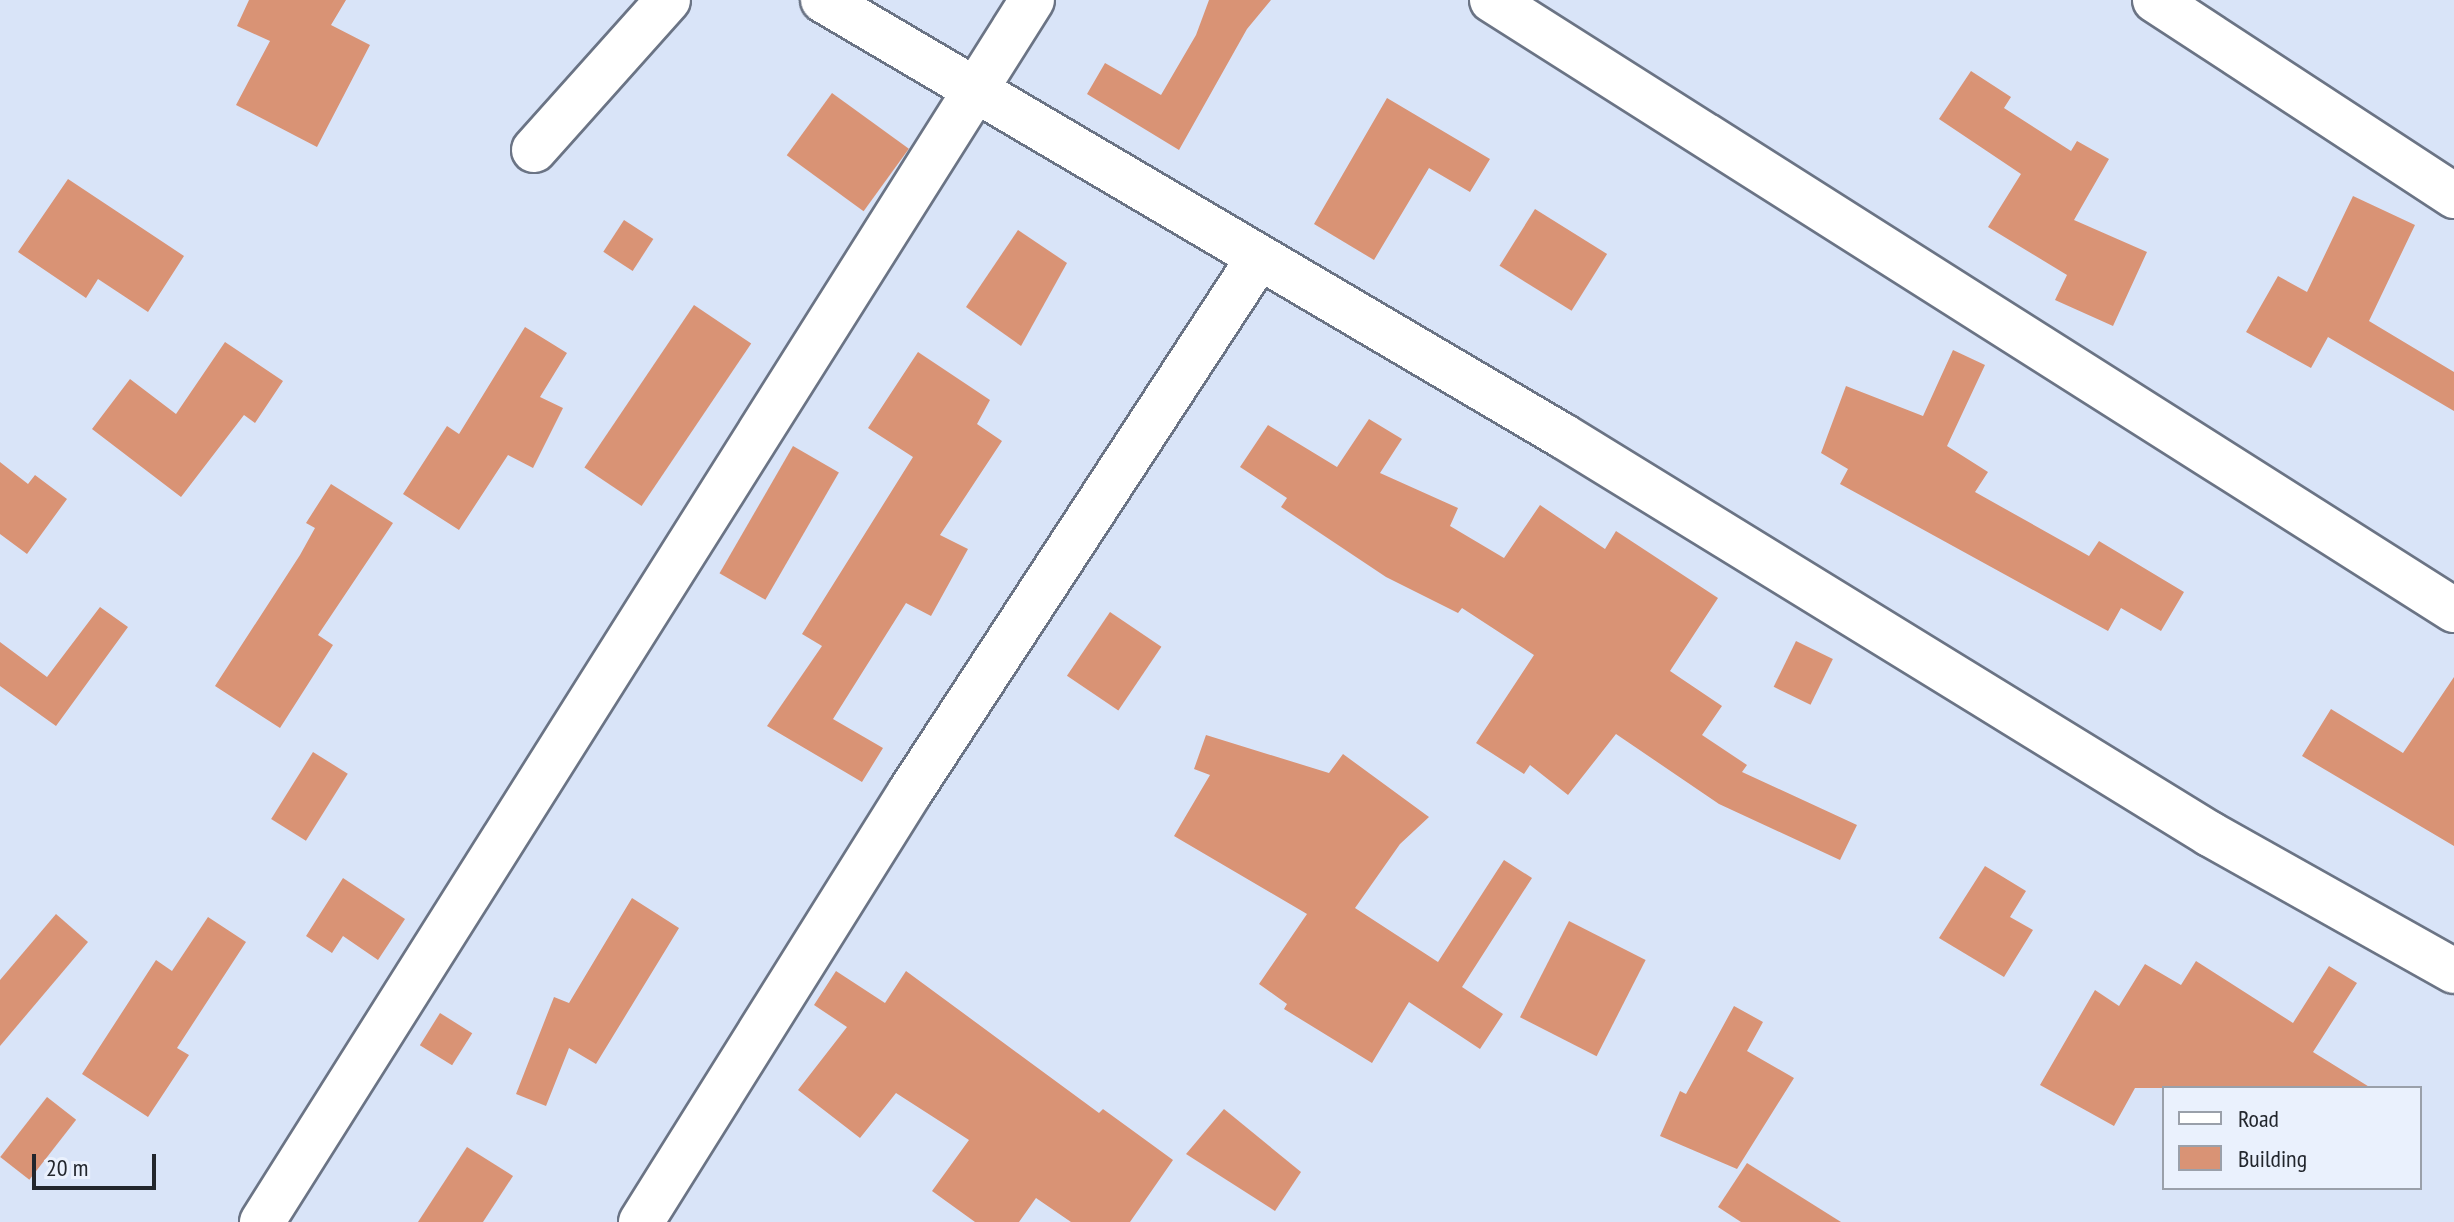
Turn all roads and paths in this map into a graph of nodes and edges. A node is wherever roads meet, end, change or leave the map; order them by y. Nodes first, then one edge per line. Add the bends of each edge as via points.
1 (668, 0) edge
2 (823, 0) edge
3 (1032, 0) edge
4 (1492, 0) edge
5 (2155, 0) edge
6 (974, 92) junction
7 (534, 150) dead end
8 (2454, 196) edge
9 (1258, 259) junction
10 (2454, 610) edge
11 (2454, 971) edge
12 (262, 1222) edge
13 (641, 1222) edge

1 - 7 street
2 - 6 street
3 - 6 street
4 - 10 street
5 - 8 street
6 - 9 street
6 - 12 street
9 - 11 street via 1563,436 2210,834
9 - 13 street via 910,792

